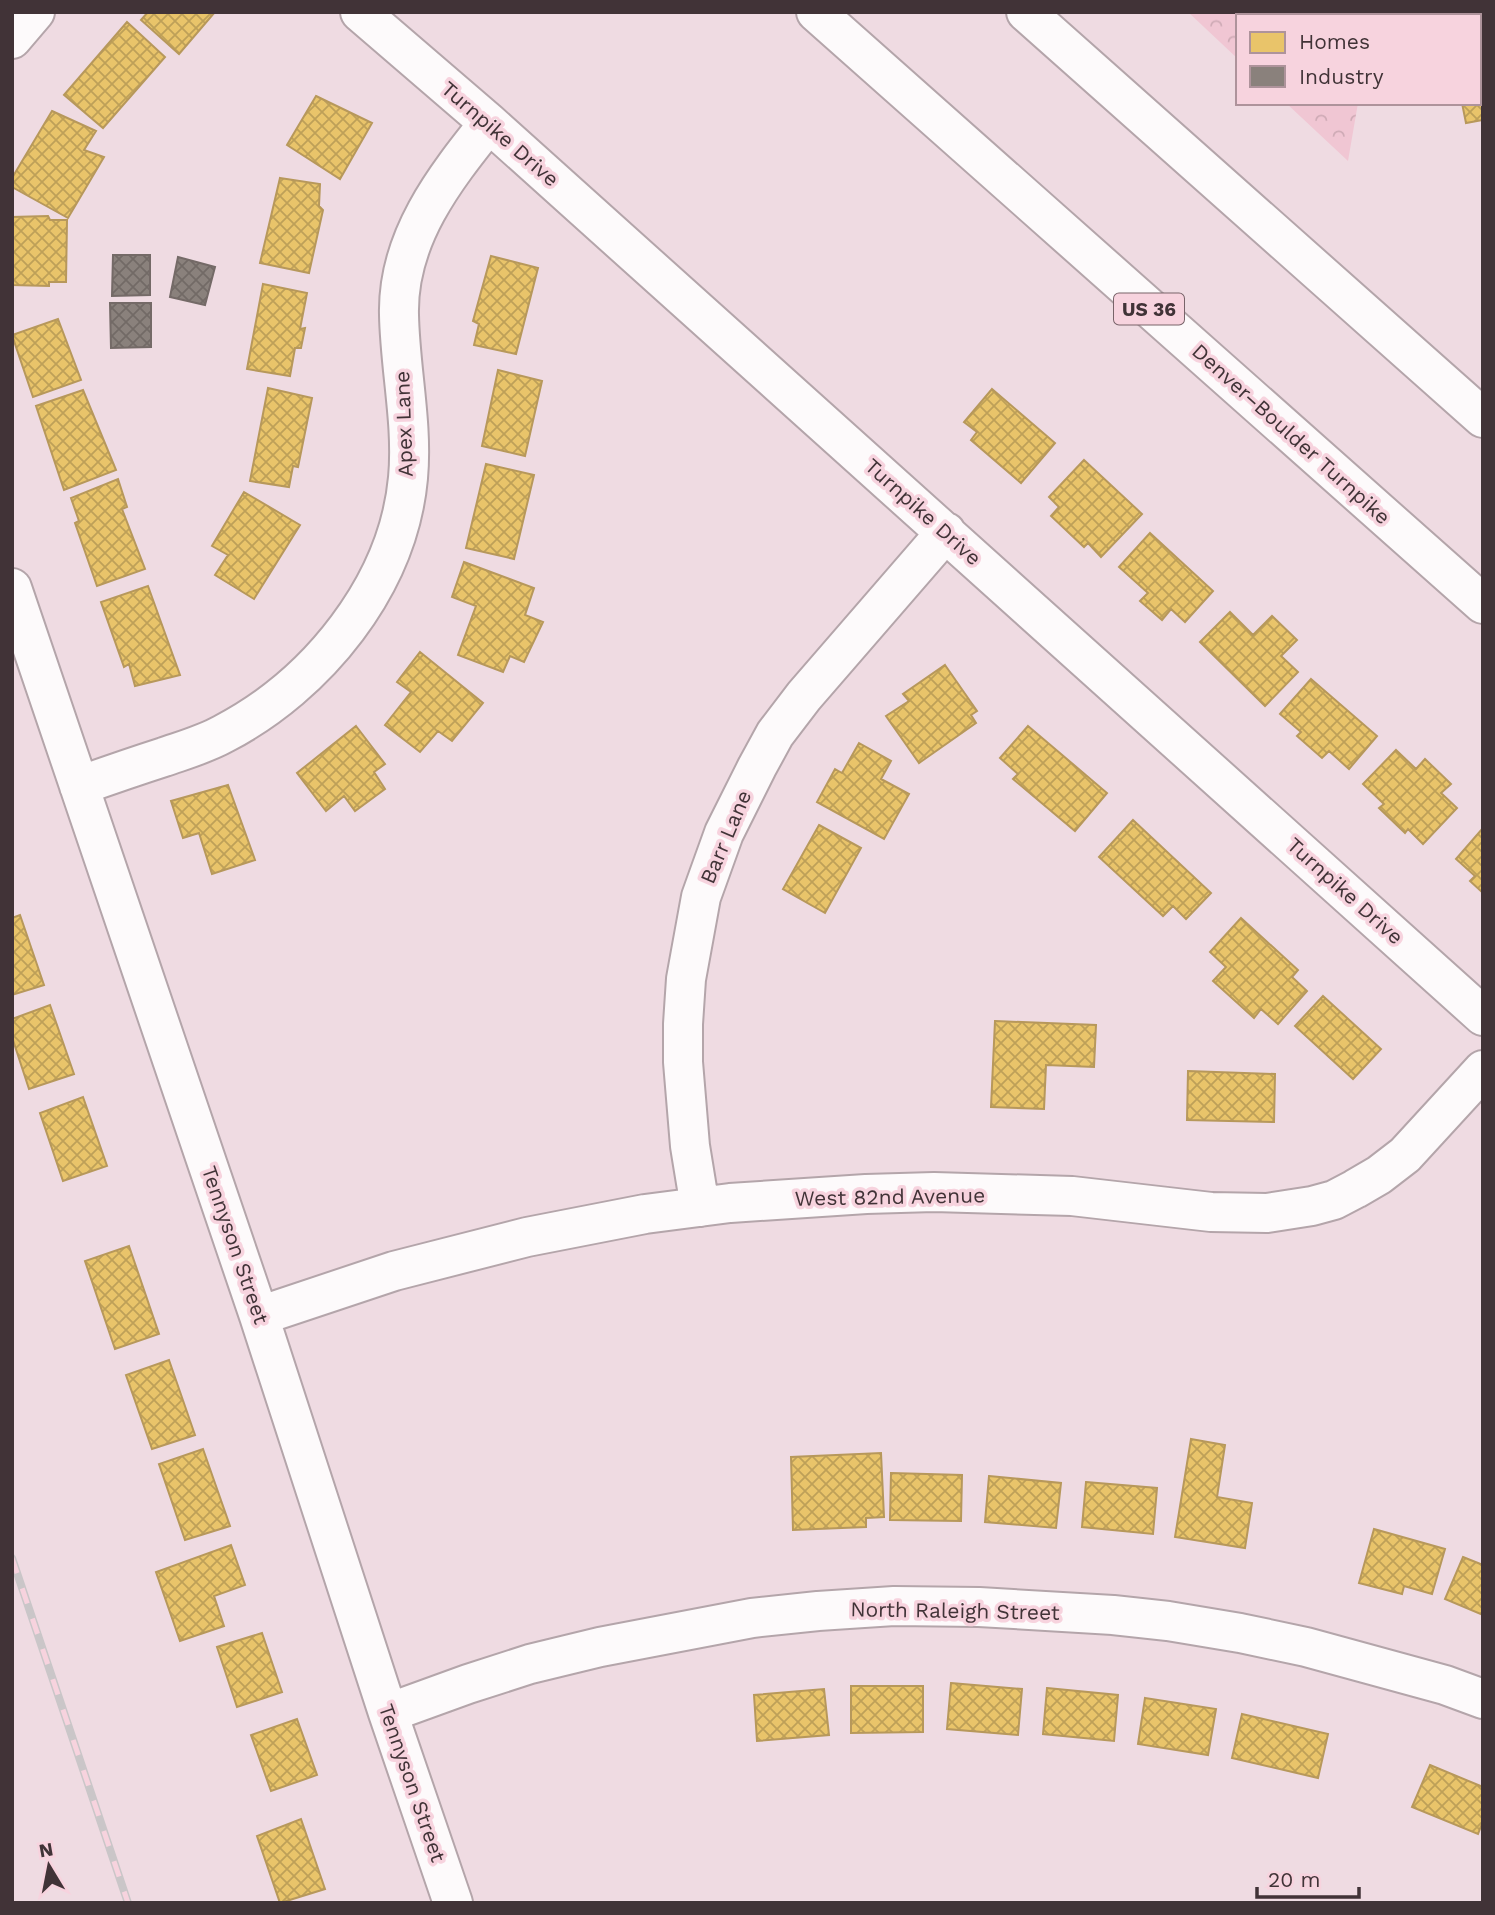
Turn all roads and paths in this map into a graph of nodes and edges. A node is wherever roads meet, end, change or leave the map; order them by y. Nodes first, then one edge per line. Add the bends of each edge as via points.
1 (35, 12) edge
2 (360, 12) edge
3 (816, 12) edge
4 (1026, 12) edge
5 (12, 38) edge
6 (489, 123) junction
7 (1483, 418) edge
8 (946, 532) junction
9 (12, 588) edge
10 (1483, 604) edge
11 (79, 786) junction
12 (1483, 1016) edge
13 (1483, 1070) edge
14 (700, 1207) junction
15 (259, 1316) junction
16 (1483, 1699) edge
17 (388, 1713) junction
18 (453, 1903) edge

1 - 5 main road
2 - 6 main road, Turnpike Drive
3 - 10 main road, Denver–Boulder Turnpike / US 36
4 - 7 main road
6 - 8 main road, Turnpike Drive
6 - 11 main road, Apex Lane via 450,171 407,254 398,313 408,445 404,510 364,603 319,662 265,708 223,734
8 - 12 main road, Turnpike Drive
8 - 14 main road, Barr Lane via 775,734 724,833 701,897 686,979 683,1062
9 - 11 main road, Tennyson Street
11 - 15 main road, Tennyson Street
13 - 14 main road, West 82nd Avenue via 1405,1155 1355,1189 1311,1206 1267,1213 1211,1212 1072,1196 934,1192
14 - 15 main road, West 82nd Avenue via 527,1237 394,1271
15 - 17 main road, Tennyson Street
16 - 17 main road, North Raleigh Street via 1306,1647 1216,1629 1113,1615 894,1606 752,1618 600,1647 530,1664
17 - 18 main road, Tennyson Street

